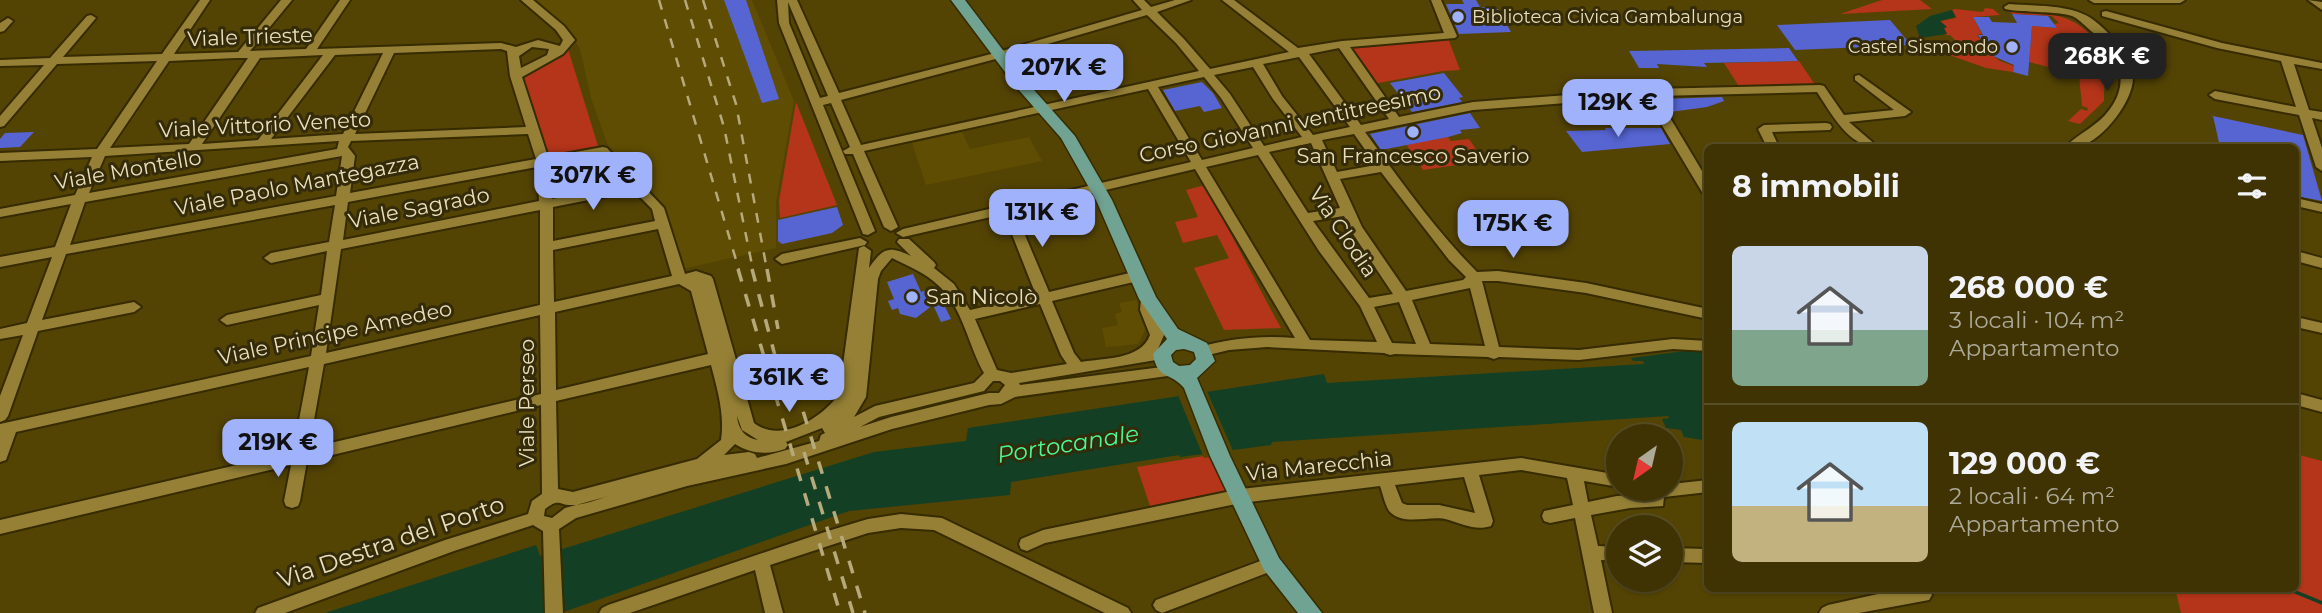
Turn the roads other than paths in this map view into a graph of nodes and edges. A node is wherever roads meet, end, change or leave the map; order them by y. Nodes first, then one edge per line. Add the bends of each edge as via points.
1 (205, 0) edge
2 (287, 0) edge
3 (345, 0) edge
4 (526, 0) edge
5 (782, 0) edge
6 (792, 0) edge
7 (959, 0) edge
8 (1138, 0) edge
9 (1186, 0) edge
10 (1227, 0) edge
11 (1436, 0) edge
12 (2093, 0) edge
13 (2180, 0) edge
14 (2313, 0) edge
15 (2055, 1) edge
16 (2142, 1) edge
17 (2322, 6) edge
18 (2009, 7) dead end
19 (2026, 8) junction
20 (1149, 10) junction
21 (2105, 11) junction
22 (2075, 15) junction
23 (91, 18) dead end
24 (2096, 24) junction
25 (1342, 44) junction
26 (389, 52) junction
27 (1299, 52) junction
28 (309, 54) junction
29 (330, 54) junction
30 (553, 55) junction
31 (999, 55) junction
32 (240, 56) junction
33 (255, 56) junction
34 (166, 58) junction
35 (2286, 58) junction
36 (1255, 61) junction
37 (51, 62) junction
38 (0, 64) edge
39 (2322, 66) edge
40 (517, 67) junction
41 (1208, 73) junction
42 (1858, 78) dead end
43 (1152, 86) junction
44 (1649, 93) junction
45 (2215, 95) dead end
46 (833, 99) junction
47 (816, 103) junction
48 (1041, 109) junction
49 (2303, 113) junction
50 (2322, 116) edge
51 (1395, 120) junction
52 (1841, 120) junction
53 (0, 123) edge
54 (1826, 127) dead end
55 (1357, 129) junction
56 (532, 130) junction
57 (347, 136) junction
58 (1313, 138) junction
59 (261, 144) junction
60 (1771, 144) edge
61 (1869, 144) edge
62 (2074, 144) edge
63 (193, 148) junction
64 (856, 149) junction
65 (1263, 150) junction
66 (346, 151) junction
67 (100, 153) junction
68 (837, 153) junction
69 (0, 157) edge
70 (543, 161) junction
71 (2321, 163) edge
72 (1199, 164) junction
73 (1385, 167) junction
74 (1335, 176) junction
75 (1704, 183) edge
76 (635, 187) junction
77 (1097, 187) junction
78 (80, 198) junction
79 (342, 198) junction
80 (2299, 203) edge
81 (546, 204) junction
82 (1010, 206) junction
83 (2322, 208) edge
84 (1349, 211) junction
85 (0, 213) edge
86 (1307, 218) junction
87 (661, 224) junction
88 (899, 234) junction
89 (864, 241) junction
90 (336, 246) junction
91 (547, 247) junction
92 (60, 250) junction
93 (890, 254) junction
94 (2299, 257) edge
95 (271, 258) dead end
96 (782, 259) dead end
97 (0, 262) edge
98 (2322, 263) edge
99 (919, 266) junction
100 (1138, 276) junction
101 (1474, 277) junction
102 (938, 278) junction
103 (680, 279) junction
104 (871, 279) junction
105 (1403, 297) junction
106 (327, 298) junction
107 (1044, 298) junction
108 (1148, 299) junction
109 (1366, 304) junction
110 (134, 307) dead end
111 (547, 308) junction
112 (1704, 313) edge
113 (965, 316) junction
114 (228, 320) dead end
115 (2299, 323) edge
116 (33, 326) junction
117 (2322, 328) edge
118 (0, 334) edge
119 (1185, 342) junction
120 (1306, 345) junction
121 (1383, 346) junction
122 (1704, 346) edge
123 (1204, 351) junction
124 (1426, 351) junction
125 (1494, 354) junction
126 (1141, 356) junction
127 (318, 357) junction
128 (716, 358) junction
129 (1077, 367) junction
130 (1179, 367) junction
131 (993, 375) junction
132 (1010, 386) junction
133 (984, 393) junction
134 (548, 396) junction
135 (859, 397) junction
136 (2299, 400) edge
137 (2322, 406) edge
138 (886, 409) junction
139 (3, 424) edge
140 (731, 427) junction
141 (301, 455) junction
142 (786, 455) junction
143 (0, 456) edge
144 (692, 466) junction
145 (1470, 472) junction
146 (1574, 472) junction
147 (1606, 478) edge
148 (1386, 481) junction
149 (1704, 486) edge
150 (1684, 489) edge
151 (1241, 496) junction
152 (550, 497) junction
153 (292, 501) dead end
154 (1619, 501) edge
155 (571, 506) junction
156 (1583, 512) junction
157 (1550, 516) dead end
158 (543, 522) junction
159 (0, 527) edge
160 (1590, 552) junction
161 (1606, 553) edge
162 (1683, 555) edge
163 (1704, 556) edge
164 (1011, 558) junction
165 (761, 561) junction
166 (1271, 564) junction
167 (1923, 595) dead end
168 (1162, 605) dead end
169 (1602, 606) edge
170 (264, 613) edge
171 (554, 613) edge
172 (608, 613) edge
173 (774, 613) edge
174 (1122, 613) edge
175 (1311, 613) edge
176 (1828, 613) edge

1 - 34 street
2 - 32 street
3 - 28 street
4 - 30 street via 569,40
5 - 47 street via 784,23
6 - 46 street
7 - 31 main road
8 - 20 street, Via Clodia
9 - 20 street
10 - 27 street
11 - 25 street via 1451,36
12 - 16 street
12 - 21 street
13 - 16 street
14 - 17 street
15 - 19 street
15 - 22 street
16 - 21 street
18 - 19 street
19 - 22 street
20 - 31 street
20 - 41 street, Via Clodia
21 - 24 street
21 - 35 street via 2221,46
22 - 24 street
23 - 37 street
24 - 62 street via 2124,62 2126,87 2120,104
25 - 27 street
25 - 51 street
26 - 29 street, Viale Trieste
26 - 40 street, Viale Trieste via 501,46 512,49
26 - 57 street
27 - 36 street
27 - 55 street
28 - 29 street, Viale Trieste
28 - 33 street, Viale Trieste
29 - 59 street
30 - 40 street
30 - 40 street via 555,47 521,46
31 - 46 street
31 - 48 main road
32 - 33 street, Viale Trieste
32 - 34 street, Viale Trieste
33 - 63 street
34 - 37 street, Viale Trieste
34 - 67 street
35 - 39 street
35 - 49 street
36 - 41 street
36 - 58 street
37 - 38 street, Viale Trieste
37 - 53 street
40 - 56 street, Viale Perseo
41 - 43 street
41 - 65 street, Via Clodia
42 - 52 street via 1905,111
43 - 48 street
43 - 72 street
44 - 51 street, Corso Giovanni ventitreesimo via 1473,106
44 - 52 street, Corso Giovanni ventitreesimo via 1820,88
44 - 75 street
45 - 49 street
46 - 47 street
46 - 64 street
47 - 68 street
48 - 64 street
48 - 77 main road via 1067,136
49 - 50 street
49 - 71 street
51 - 55 street, Corso Giovanni ventitreesimo
52 - 61 street
54 - 60 street via 1764,130
55 - 58 street, Corso Giovanni ventitreesimo
55 - 73 street
56 - 57 street, Viale Vittorio Veneto
56 - 70 street, Viale Perseo
57 - 59 street, Viale Vittorio Veneto
57 - 66 street via 342,147
58 - 65 street, Corso Giovanni ventitreesimo
58 - 74 street
59 - 63 street, Viale Vittorio Veneto
63 - 67 street, Viale Vittorio Veneto
64 - 68 street
64 - 88 street
65 - 72 street, Corso Giovanni ventitreesimo
65 - 86 street, Via Clodia
66 - 78 street, Viale Montello
66 - 79 street
67 - 69 street, Viale Vittorio Veneto
67 - 78 street
68 - 89 street
70 - 76 street, Viale Paolo Mantegazza via 603,151
70 - 79 street, Viale Paolo Mantegazza
70 - 81 street, Viale Perseo
72 - 77 street, Corso Giovanni ventitreesimo
72 - 120 street
73 - 74 street
73 - 101 street
74 - 84 street
76 - 81 street, Viale Sagrado
76 - 87 street via 658,208
77 - 82 street, Corso Giovanni ventitreesimo
77 - 100 main road
78 - 85 street, Viale Montello
78 - 92 street
79 - 90 street
79 - 92 street, Viale Paolo Mantegazza
80 - 83 street
81 - 90 street, Viale Sagrado
81 - 91 street, Viale Perseo
82 - 88 street, Corso Giovanni ventitreesimo
82 - 107 street
84 - 86 street
84 - 105 street via 1356,229
86 - 109 street, Via Clodia
87 - 91 street
87 - 103 street
88 - 89 street, Corso Giovanni ventitreesimo via 879,227
88 - 93 street
88 - 102 street
89 - 93 street via 876,256
89 - 96 street
89 - 103 street via 842,404 828,418 771,438 757,436 747,426 706,279
90 - 95 street, Viale Sagrado
90 - 106 street
91 - 111 street, Viale Perseo
92 - 97 street, Viale Paolo Mantegazza
92 - 116 street
93 - 99 street
93 - 104 street via 874,269
94 - 98 street
99 - 102 street
99 - 104 street via 892,264
100 - 107 street
100 - 108 main road
101 - 105 street via 1467,284
101 - 112 street via 1586,288
101 - 125 street
102 - 113 street via 958,299
103 - 111 street, Viale Principe Amedeo
103 - 128 street via 696,288
104 - 135 street
105 - 109 street
105 - 124 street
106 - 114 street
106 - 127 street
107 - 113 street
107 - 129 street
108 - 119 main road via 1172,334
108 - 126 street via 1147,310 1157,335
108 - 130 main road
109 - 121 street, Via Clodia
110 - 116 street
111 - 127 street, Viale Principe Amedeo
111 - 134 street, Viale Perseo
113 - 131 street
115 - 117 street
116 - 118 street
116 - 139 street
119 - 123 main road
119 - 130 main road
120 - 121 street
120 - 123 street via 1258,342
121 - 124 street
122 - 125 street via 1674,344 1579,355
123 - 130 main road via 1206,361
124 - 125 street
126 - 129 street
126 - 130 street
127 - 139 street, Viale Principe Amedeo
127 - 141 street
128 - 134 street
128 - 140 street
129 - 132 street
130 - 132 street
130 - 151 main road
131 - 132 street
131 - 133 street via 984,379
132 - 133 street via 1002,399
133 - 138 street
133 - 142 street
134 - 141 street
134 - 152 street, Viale Perseo
135 - 138 street via 874,408
135 - 140 street via 831,427 783,444 747,445 736,438
136 - 137 street
138 - 142 street
139 - 143 street
140 - 144 street via 731,437 722,449
141 - 153 street
141 - 159 street
142 - 144 street, Via Destra del Porto
142 - 155 street, Via Destra del Porto
144 - 155 street, Via Destra del Porto
145 - 146 street, Via Marecchia via 1521,464
145 - 148 street, Via Marecchia
145 - 148 street via 1485,521 1439,512 1405,512 1395,507
146 - 147 street, Via Marecchia
146 - 156 street
148 - 151 street, Via Marecchia
149 - 150 street
151 - 164 street, Via Marecchia via 1044,537
151 - 166 main road
152 - 155 street, Via Destra del Porto via 564,495
152 - 158 street, Via Destra del Porto via 538,506
154 - 156 street
155 - 158 street, Via Destra del Porto via 561,522
156 - 157 street
156 - 160 street
158 - 170 street, Via Destra del Porto via 451,545
158 - 171 street via 552,548
160 - 161 street
160 - 169 street
162 - 163 street
164 - 165 street via 936,523 901,521 868,526
164 - 174 street
165 - 172 street
165 - 173 street
166 - 168 street
166 - 175 main road
167 - 176 street

